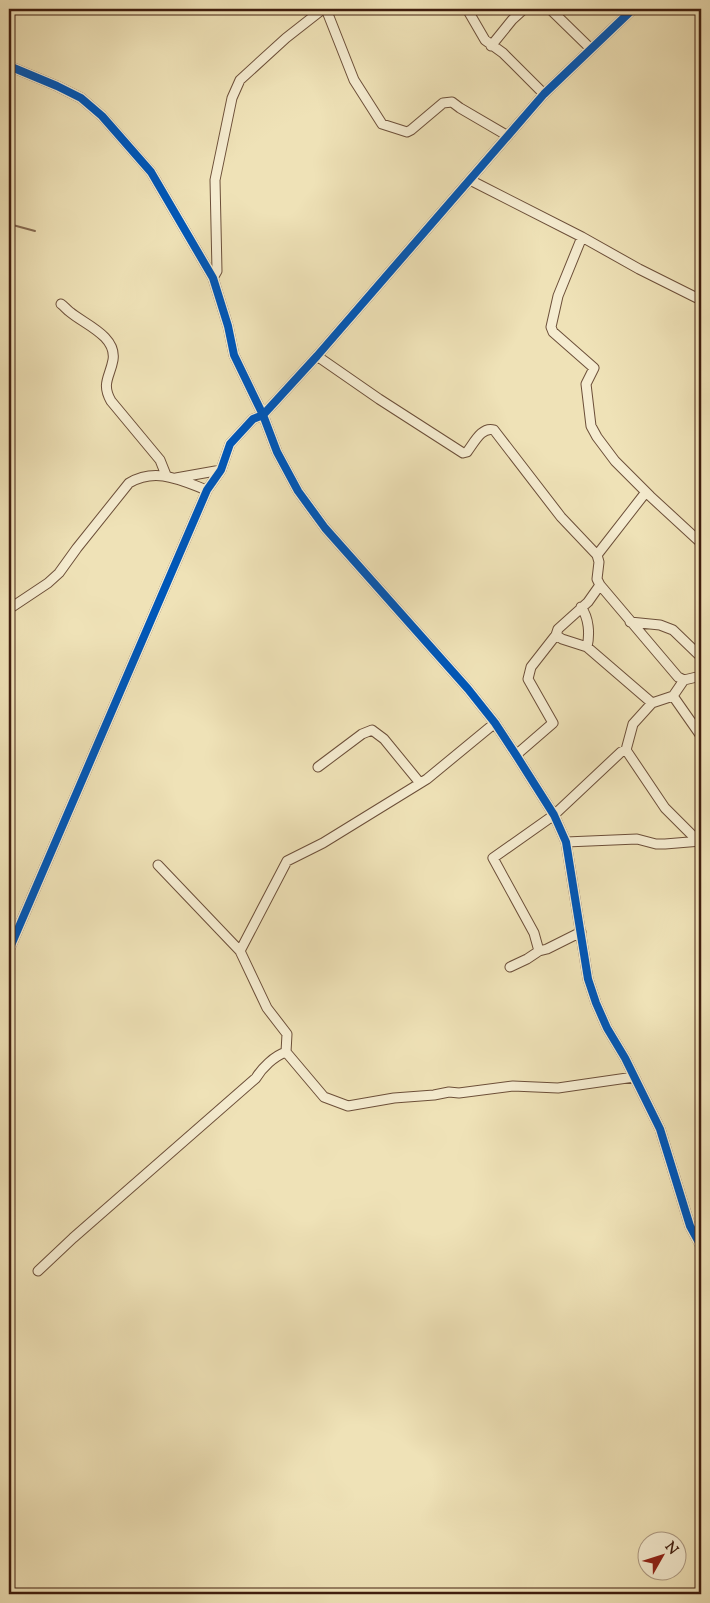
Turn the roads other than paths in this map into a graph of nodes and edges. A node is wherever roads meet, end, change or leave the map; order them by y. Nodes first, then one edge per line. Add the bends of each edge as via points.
1 (324, 9) edge
2 (467, 9) edge
3 (524, 9) edge
4 (550, 9) edge
5 (633, 9) edge
6 (491, 46) junction
7 (592, 49) junction
8 (9, 66) edge
9 (544, 94) junction
10 (508, 136) junction
11 (470, 180) junction
12 (582, 237) junction
13 (213, 278) junction
14 (701, 300) edge
15 (61, 304) dead end
16 (317, 356) junction
17 (263, 415) junction
18 (221, 470) junction
19 (166, 475) junction
20 (176, 478) junction
21 (207, 490) junction
22 (646, 492) junction
23 (701, 543) edge
24 (597, 555) junction
25 (600, 586) junction
26 (581, 607) junction
27 (9, 608) edge
28 (630, 622) junction
29 (556, 635) junction
30 (587, 647) junction
31 (701, 657) edge
32 (701, 676) edge
33 (684, 680) junction
34 (673, 696) junction
35 (652, 703) junction
36 (495, 723) junction
37 (701, 736) edge
38 (626, 750) junction
39 (516, 755) junction
40 (318, 768) dead end
41 (420, 783) junction
42 (554, 815) junction
43 (700, 841) edge
44 (566, 842) junction
45 (158, 865) dead end
46 (581, 932) junction
47 (9, 950) edge
48 (539, 951) junction
49 (240, 952) junction
50 (510, 967) dead end
51 (286, 1052) junction
52 (634, 1077) junction
53 (701, 1246) edge
54 (38, 1271) dead end

1 - 10 street via 354,80 382,124 407,132 442,103 452,102
1 - 13 street via 240,80 232,98 215,180 217,271
2 - 6 street
3 - 6 street
4 - 7 street
5 - 7 street
6 - 9 street via 506,56
7 - 9 street
8 - 13 street via 81,98 102,116 152,172
9 - 10 street
10 - 11 street
11 - 12 street
11 - 16 street
12 - 14 street
12 - 22 street via 558,296 551,327 594,368 586,384 591,426 615,461
13 - 17 street via 234,355
15 - 19 street via 106,339 113,350 107,394 160,460
16 - 17 street
16 - 24 street via 463,453 484,430 494,430 561,517
17 - 18 street via 253,419 230,444
17 - 36 street via 277,452 298,491 325,528
18 - 20 street
18 - 21 street
19 - 20 street
19 - 27 street via 140,477 129,483 59,573 48,584
20 - 21 street
21 - 47 street
22 - 23 street
22 - 24 street
24 - 25 street
25 - 26 street
25 - 28 street
26 - 29 street via 558,629
26 - 30 street via 587,615
28 - 31 street via 660,625 673,630
28 - 33 street
29 - 30 street
29 - 39 street via 531,666 528,679 553,723
30 - 35 street
32 - 33 street
33 - 34 street
34 - 35 street
34 - 37 street
35 - 38 street via 634,724
36 - 39 street
36 - 41 street
38 - 42 street
38 - 43 street via 665,808
39 - 42 street
40 - 41 street via 372,730 384,739
41 - 49 street via 323,843 287,861
42 - 44 street
42 - 48 street via 493,858 534,933
43 - 44 street via 665,844 637,839
44 - 46 street
45 - 49 street
46 - 48 street
46 - 52 street via 588,979 596,1003
48 - 50 street
49 - 51 street via 267,1008 287,1034
51 - 52 street via 324,1097 348,1106 449,1092 512,1086 558,1088
51 - 54 street via 260,1071 256,1078
52 - 53 street via 660,1130 690,1226

